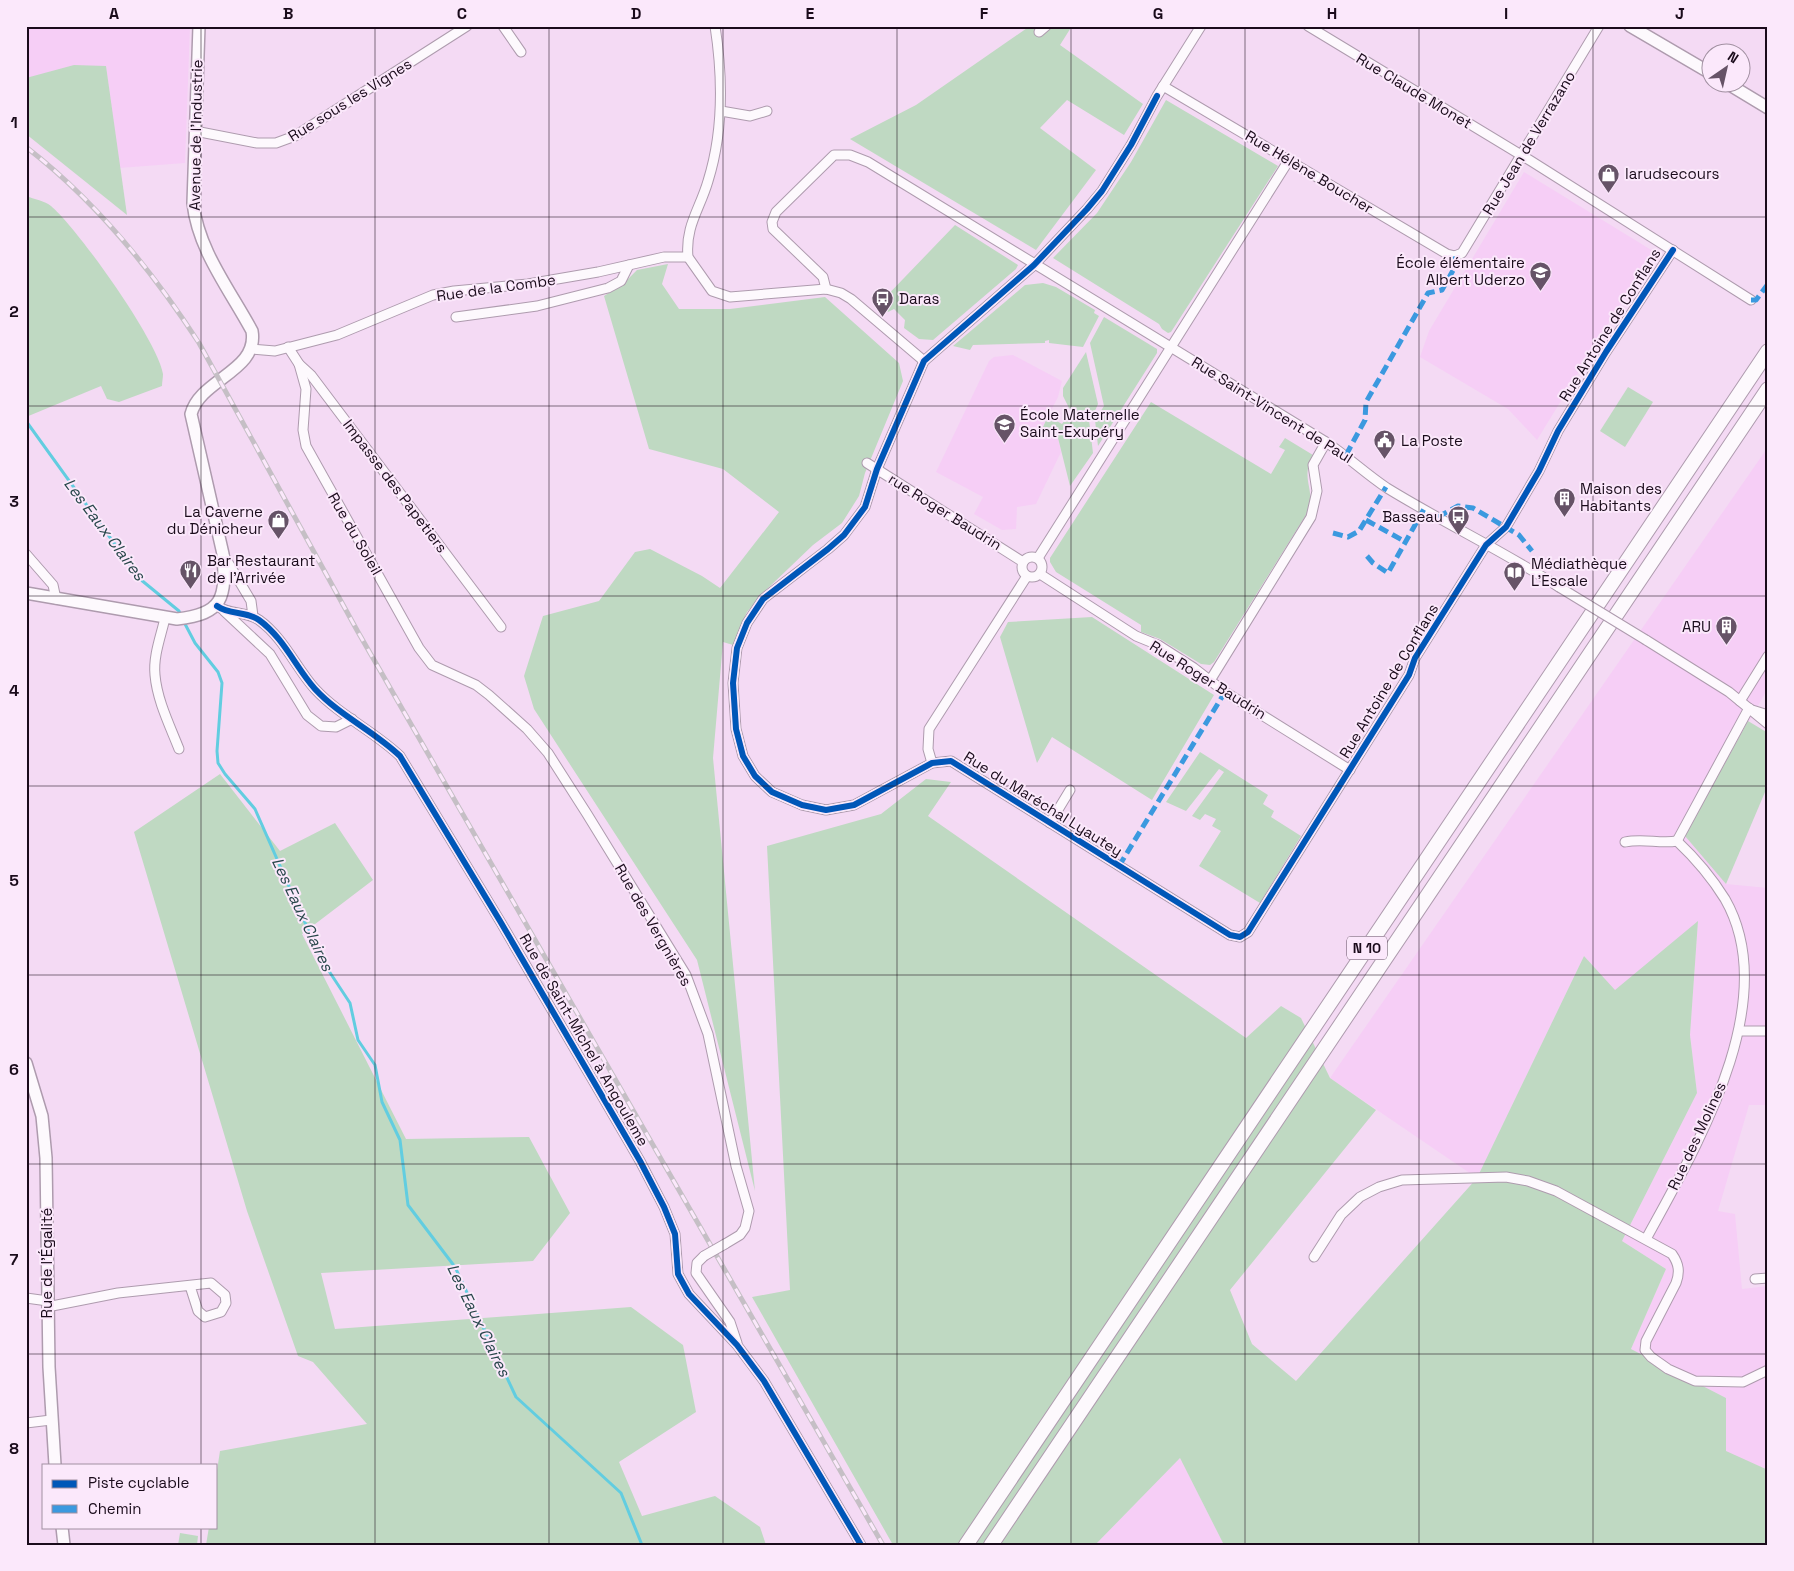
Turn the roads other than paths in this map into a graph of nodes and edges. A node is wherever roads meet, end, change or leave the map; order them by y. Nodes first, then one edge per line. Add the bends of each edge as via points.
1 (199, 26) edge
2 (467, 26) edge
3 (504, 26) edge
4 (715, 26) edge
5 (1201, 26) edge
6 (1308, 26) edge
7 (1599, 26) edge
8 (1630, 26) edge
9 (522, 52) dead end
10 (1702, 68) edge
11 (1163, 86) junction
12 (1742, 92) edge
13 (1768, 108) edge
14 (767, 111) dead end
15 (721, 112) junction
16 (195, 131) junction
17 (1521, 156) junction
18 (1290, 160) junction
19 (1673, 250) junction
20 (1455, 256) joint
21 (688, 257) junction
22 (629, 265) junction
23 (1034, 265) junction
24 (826, 289) junction
25 (1751, 300) dead end
26 (456, 316) dead end
27 (288, 347) junction
28 (1172, 348) junction
29 (252, 349) junction
30 (1768, 351) edge
31 (924, 360) junction
32 (299, 364) junction
33 (1768, 389) edge
34 (1326, 442) junction
35 (867, 463) dead end
36 (878, 469) junction
37 (1486, 544) junction
38 (26, 554) edge
39 (223, 554) junction
40 (1038, 558) junction
41 (1023, 562) junction
42 (1040, 574) junction
43 (1027, 576) junction
44 (26, 594) edge
45 (56, 598) junction
46 (220, 608) junction
47 (253, 616) junction
48 (165, 618) junction
49 (501, 626) dead end
50 (1768, 656) edge
51 (460, 678) joint
52 (1211, 679) junction
53 (1740, 701) junction
54 (1749, 708) junction
55 (1768, 715) edge
56 (352, 719) junction
57 (1768, 724) edge
58 (179, 749) dead end
59 (932, 763) junction
60 (1350, 770) junction
61 (1070, 790) dead end
62 (1050, 823) junction
63 (1677, 841) junction
64 (1625, 842) dead end
65 (1230, 935) joint
66 (1739, 1031) junction
67 (1768, 1031) edge
68 (26, 1063) edge
69 (1646, 1240) junction
70 (1314, 1257) dead end
71 (1768, 1278) edge
72 (1755, 1279) dead end
73 (190, 1286) junction
74 (26, 1298) edge
75 (48, 1304) junction
76 (737, 1345) junction
77 (1768, 1370) edge
78 (51, 1420) junction
79 (26, 1422) edge
80 (55, 1464) edge
81 (62, 1528) edge
82 (64, 1545) edge
83 (860, 1545) edge
84 (966, 1545) edge
85 (991, 1545) edge

1 - 16 street, Avenue de l'Industrie
2 - 16 street, Rue sous les Vignes via 295,136 276,144
3 - 9 street
4 - 15 street via 722,70
5 - 11 street
6 - 17 street, Rue Claude Monet
7 - 17 street, Rue Jean de Verrazano
8 - 10 street
11 - 18 street, Rue Hélène Boucher
11 - 23 street via 1102,191
12 - 13 street
14 - 15 street via 750,116
15 - 21 street via 708,181 690,223
16 - 29 street, Avenue de l'Industrie via 195,223 207,252 252,331
17 - 19 street, Rue Claude Monet
17 - 20 street, Rue Jean de Verrazano via 1462,253
18 - 20 street, Rue Hélène Boucher
18 - 28 street
19 - 25 street, Rue Claude Monet
19 - 37 street, Rue Antoine de Conflans via 1606,352 1506,527
21 - 22 street, Rue de la Combe via 664,257
21 - 24 street via 712,291 730,297
22 - 26 street via 621,281 608,288 537,306
22 - 27 street, Rue de la Combe via 528,284 433,295 337,335
23 - 24 street, Rue Saint-Vincent de Paul via 868,162 850,155 834,155 776,212 772,222 773,229 823,277
23 - 28 street, Rue Saint-Vincent de Paul
23 - 31 street
24 - 31 street via 851,299
27 - 29 street, Rue de la Combe via 275,351
27 - 32 street, Impasse des Papetiers
28 - 34 street, Rue Saint-Vincent de Paul
28 - 40 street
29 - 39 street via 245,359 200,397 190,414
30 - 84 highway, N 10
31 - 36 street
32 - 49 street, Impasse des Papetiers via 312,375
32 - 51 street, Rue du Soleil via 306,389 303,430 306,446 419,648 432,665
33 - 85 highway, N 10
34 - 37 street, Rue Saint-Vincent de Paul via 1386,487
34 - 52 street via 1313,465 1317,491 1311,517
35 - 36 street, rue Roger Baudrin
36 - 41 street, rue Roger Baudrin
36 - 59 street via 865,507 844,535 763,599 747,623 737,648 733,683 736,729 743,756 755,776 772,792 802,805 826,810 854,805
37 - 53 street, Rue Saint-Vincent de Paul, bridge
37 - 60 street, Rue Antoine de Conflans
38 - 45 street via 53,585
39 - 46 street via 225,577
39 - 47 street via 251,601
40 - 41 street via 1028,557
40 - 42 street via 1042,563
41 - 43 street via 1022,568
42 - 43 street
42 - 52 street, Rue Roger Baudrin via 1136,636 1158,645
43 - 59 street via 930,729 928,749
44 - 45 street
45 - 48 street
46 - 47 street
46 - 48 street via 193,618
46 - 56 street via 270,654 307,715 321,726 336,727
47 - 56 street, Rue de Saint-Michel à Angouleme via 272,632 315,689
48 - 58 street via 155,674 157,689
50 - 53 street
51 - 76 street, Rue des Vergnières, bridge via 489,695 527,729 548,754 686,975 708,1034 736,1166 749,1211 740,1235 704,1256 697,1263 696,1273 730,1322
52 - 60 street, Rue Roger Baudrin via 1224,692
53 - 54 street, Rue Saint-Vincent de Paul
54 - 55 street
54 - 57 street, Rue Saint-Vincent de Paul
54 - 63 street
56 - 76 street, Rue de Saint-Michel à Angouleme via 389,745 419,786 660,1199 675,1234 678,1274 688,1294
59 - 62 street, Rue du Maréchal Lyautey via 951,761
60 - 65 street, Rue Antoine de Conflans via 1248,932 1240,937
61 - 62 street
62 - 65 street, Rue du Maréchal Lyautey
63 - 64 street via 1640,839
63 - 66 street, Rue des Molines via 1709,875 1725,900 1739,937 1744,985
66 - 67 street
66 - 69 street, Rue des Molines via 1720,1094
68 - 75 street, Rue de l'Égalité via 42,1116 46,1158
69 - 70 street via 1556,1191 1528,1181 1506,1177 1402,1180 1360,1197 1341,1215
69 - 77 street via 1672,1254 1678,1267 1676,1283 1646,1341 1645,1350 1651,1357 1695,1381 1743,1382
71 - 72 street
73 - 73 street via 211,1283 219,1288 226,1303 221,1312 205,1318 198,1312
73 - 75 street
74 - 75 street
75 - 78 street, Rue de l'Égalité
76 - 83 street, Rue de Saint-Michel à Angouleme via 775,1397
78 - 79 street
78 - 80 street, Rue de l'Égalité
81 - 82 street

